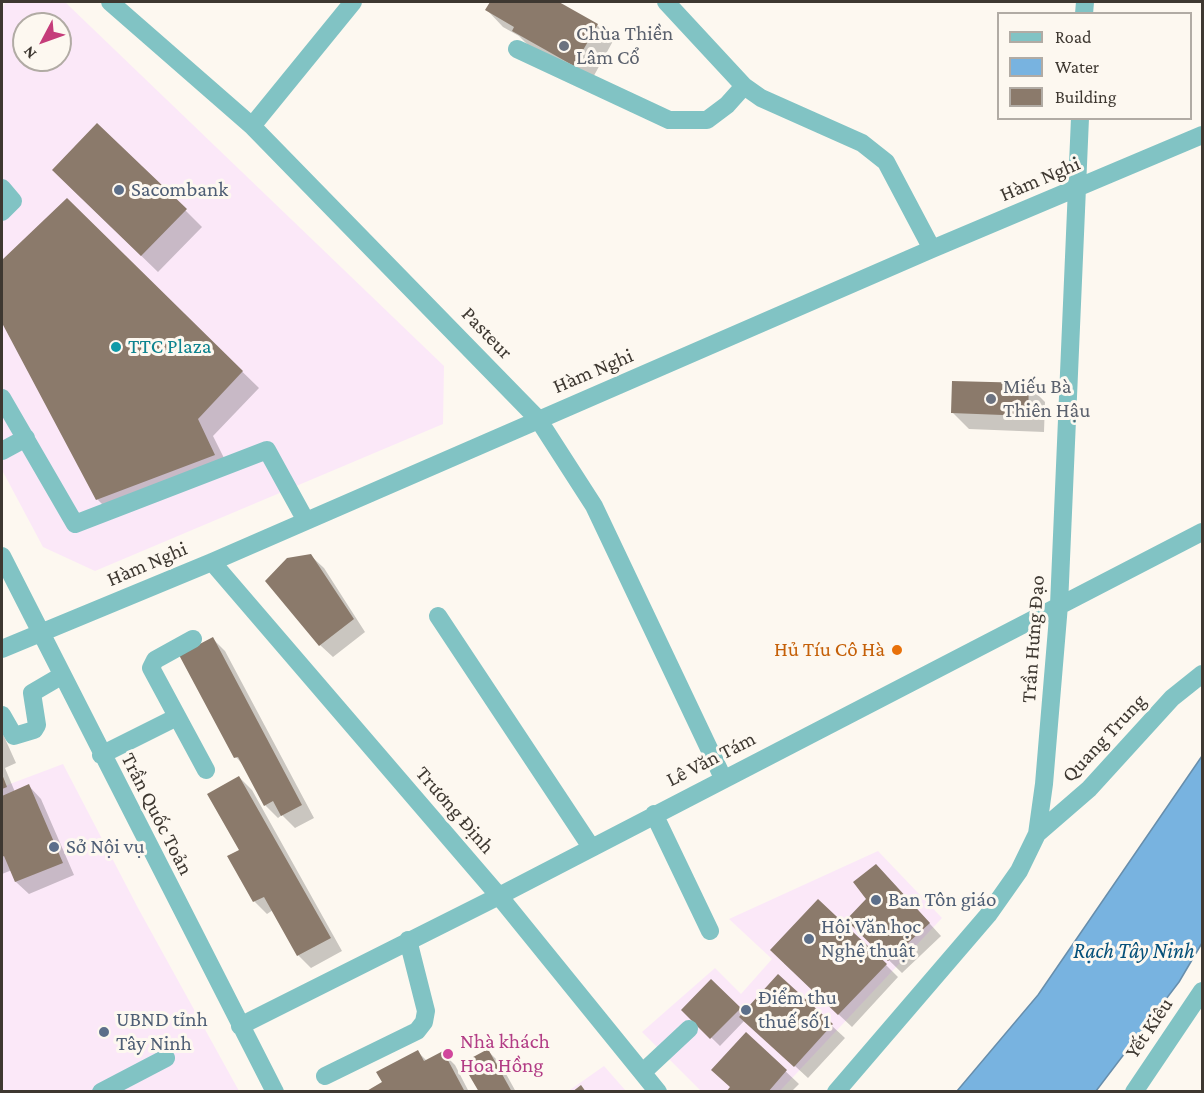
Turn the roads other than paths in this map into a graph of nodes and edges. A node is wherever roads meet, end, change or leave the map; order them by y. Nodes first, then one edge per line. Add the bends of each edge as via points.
1 (110, 2) edge
2 (353, 2) edge
3 (666, 2) edge
4 (517, 49) dead end
5 (744, 86) junction
6 (1080, 120) edge
7 (252, 126) junction
8 (1203, 135) edge
9 (2, 188) edge
10 (1076, 189) junction
11 (2, 212) edge
12 (932, 249) junction
13 (2, 398) edge
14 (538, 419) junction
15 (26, 438) junction
16 (2, 451) edge
17 (306, 521) junction
18 (1203, 532) edge
19 (2, 556) edge
20 (212, 562) junction
21 (1059, 605) junction
22 (438, 616) dead end
23 (39, 633) junction
24 (193, 639) dead end
25 (2, 650) edge
26 (1203, 674) edge
27 (61, 676) junction
28 (2, 715) edge
29 (177, 717) junction
30 (101, 755) junction
31 (206, 770) dead end
32 (723, 778) junction
33 (654, 814) junction
34 (1037, 834) junction
35 (591, 847) junction
36 (499, 896) junction
37 (710, 931) dead end
38 (408, 940) junction
39 (1203, 990) edge
40 (240, 1026) junction
41 (689, 1029) dead end
42 (166, 1058) dead end
43 (325, 1076) dead end
44 (647, 1084) edge
45 (121, 1087) edge
46 (101, 1092) edge
47 (275, 1092) edge
48 (836, 1092) edge
49 (1134, 1092) edge

1 - 7 street, Pasteur
2 - 7 street
3 - 5 street
4 - 5 street via 669,120 707,120
5 - 12 street via 761,98 862,142 886,162
6 - 10 street, Trần Hưng Đạo
7 - 14 street, Pasteur
8 - 10 street, Hàm Nghi
9 - 11 street via 13,201
10 - 12 street, Hàm Nghi
10 - 21 street, Trần Hưng Đạo
12 - 14 street, Hàm Nghi
13 - 15 street
14 - 17 street, Hàm Nghi
14 - 32 street, Pasteur via 594,506
15 - 16 street
15 - 17 street via 75,524 267,450
17 - 20 street, Hàm Nghi
18 - 21 street, Lê Văn Tám
19 - 23 street, Trần Quốc Toản
20 - 23 street, Hàm Nghi
20 - 36 street, Trương Định
21 - 32 street, Lê Văn Tám
21 - 34 street, Trần Hưng Đạo
22 - 35 street
23 - 25 street, Hàm Nghi
23 - 27 street, Trần Quốc Toản
24 - 29 street via 152,663 151,668
26 - 34 street, Quang Trung via 1172,698 1089,789
27 - 28 street via 32,693 37,725 34,730 14,736
27 - 30 street, Trần Quốc Toản
29 - 30 street
29 - 31 street
30 - 40 street, Trần Quốc Toản
32 - 33 street, Lê Văn Tám
33 - 35 street, Lê Văn Tám
33 - 37 street
34 - 48 street, Trần Hưng Đạo via 1019,871 988,915
35 - 36 street, Lê Văn Tám
36 - 38 street, Lê Văn Tám
36 - 44 street, Trương Định
38 - 40 street, Lê Văn Tám
38 - 43 street via 426,1011 424,1022 417,1031
39 - 49 street, Yết Kiêu
40 - 47 street, Trần Quốc Toản
41 - 44 street
42 - 45 street
45 - 46 street

